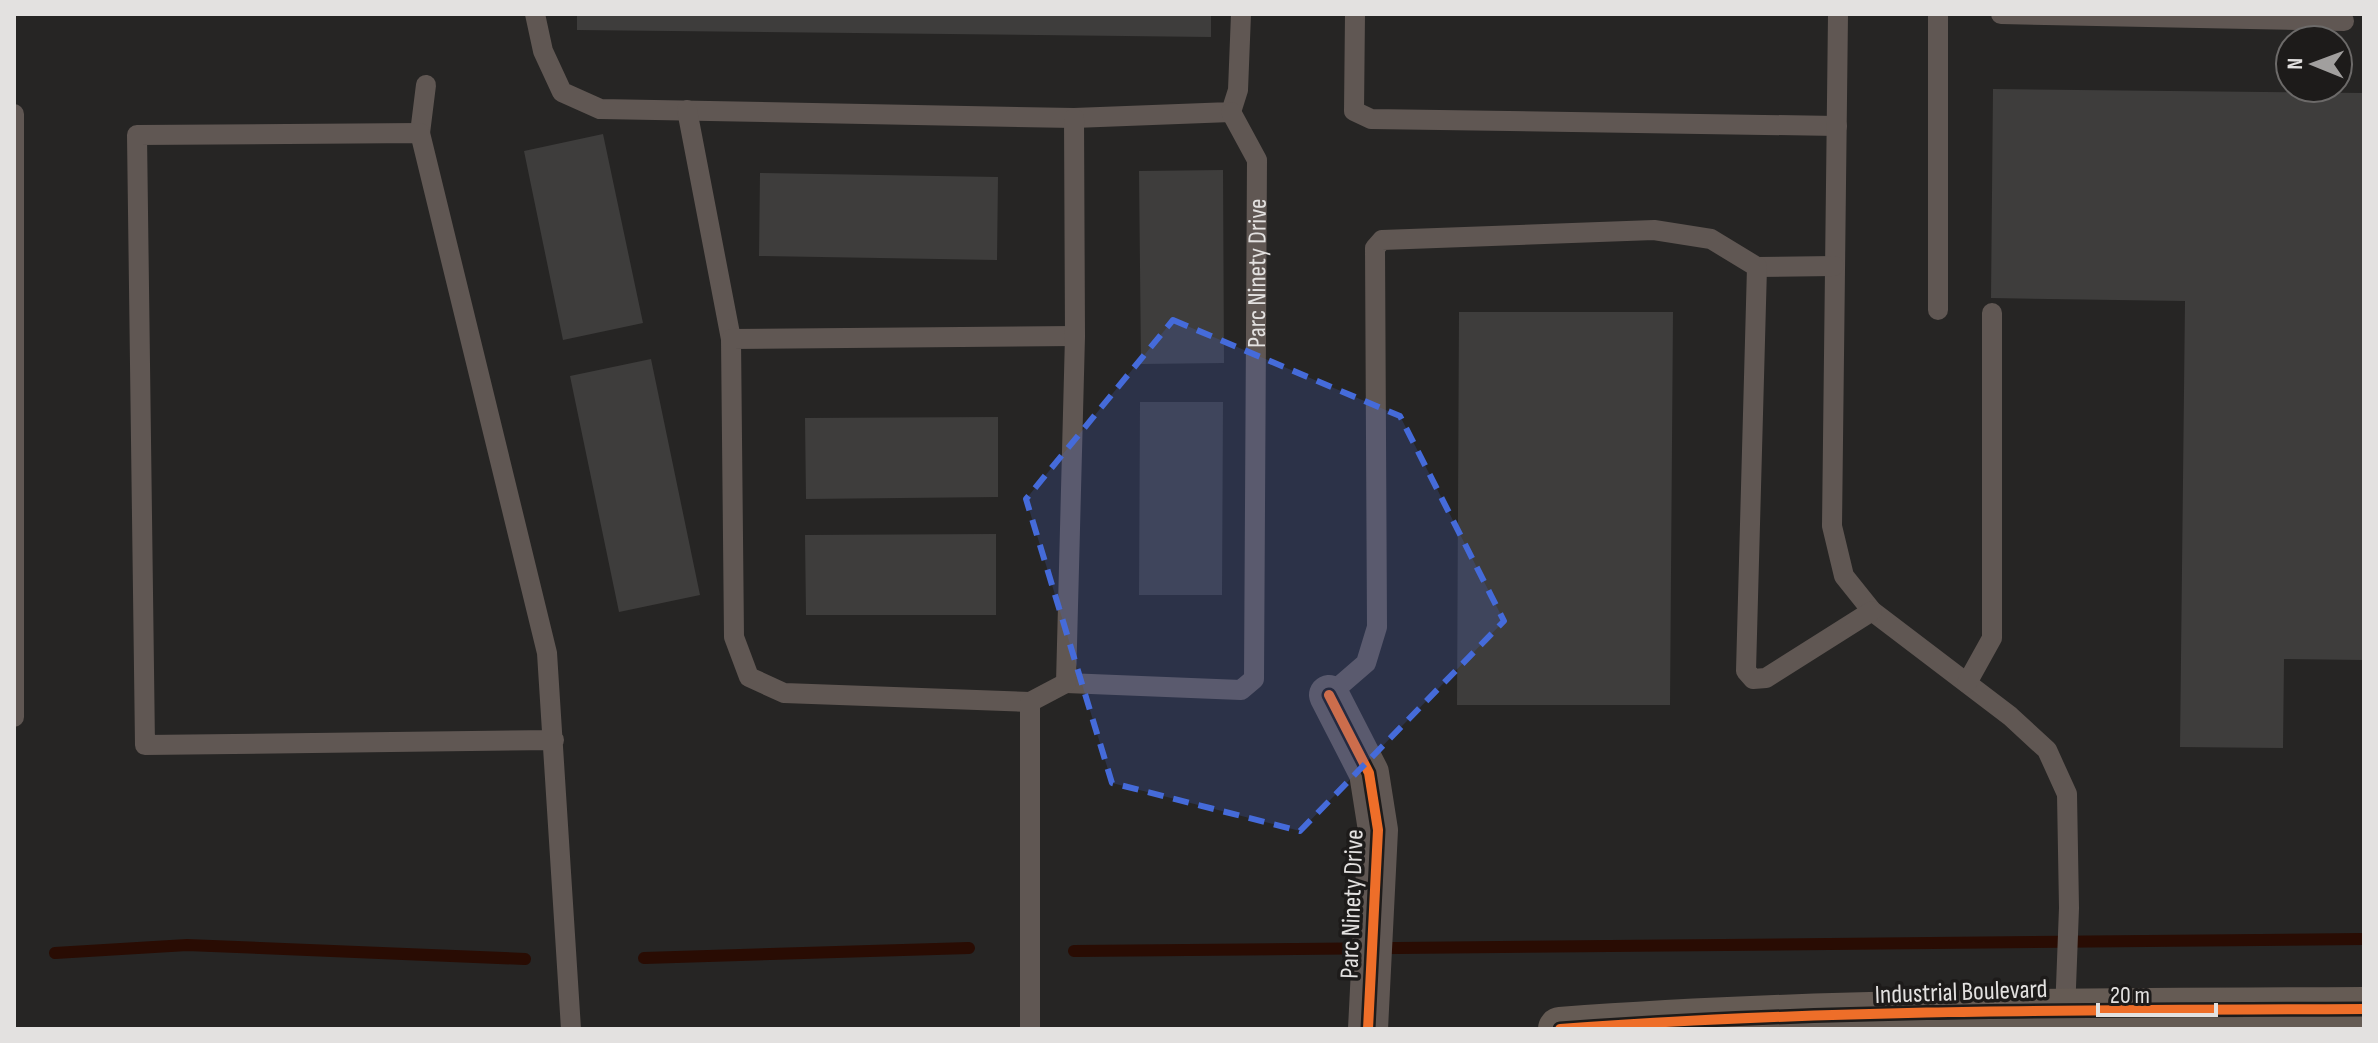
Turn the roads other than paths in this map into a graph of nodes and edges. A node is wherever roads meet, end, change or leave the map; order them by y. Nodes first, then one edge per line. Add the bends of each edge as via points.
1 (535, 14) edge
2 (1241, 14) edge
3 (1355, 14) edge
4 (1838, 14) edge
5 (1938, 14) edge
6 (2001, 14) edge
7 (2344, 21) dead end
8 (426, 85) dead end
9 (687, 110) junction
10 (1231, 112) junction
11 (14, 114) edge
12 (1074, 118) junction
13 (1837, 126) junction
14 (420, 133) junction
15 (1834, 266) junction
16 (1757, 267) junction
17 (1938, 310) dead end
18 (1992, 313) dead end
19 (1075, 336) junction
20 (731, 339) junction
21 (1872, 611) junction
22 (1066, 683) junction
23 (1967, 683) junction
24 (1329, 695) joint
25 (1030, 702) junction
26 (14, 717) edge
27 (554, 740) junction
28 (2065, 1005) edge
29 (2364, 1009) edge
30 (1672, 1025) edge
31 (571, 1029) edge
32 (1030, 1029) edge
33 (1368, 1029) edge
34 (1560, 1029) edge

1 - 9 lane via 543,51 562,92 600,109
2 - 10 lane via 1238,90
3 - 13 lane via 1354,111 1371,119
4 - 13 lane
5 - 17 lane
6 - 7 lane
8 - 14 lane
9 - 12 lane
9 - 20 lane
10 - 12 lane
10 - 22 lane, Parc Ninety Drive via 1257,160 1254,679 1241,690
11 - 26 lane
12 - 19 lane
13 - 15 lane
14 - 27 lane via 547,653
14 - 27 lane via 137,135 145,745
15 - 16 lane
15 - 21 lane via 1832,526 1844,576
16 - 21 lane via 1746,671 1753,679 1766,678
16 - 24 lane via 1711,239 1654,230 1382,240 1375,248 1377,627 1366,663
18 - 23 lane via 1992,638
19 - 20 lane
19 - 22 lane
20 - 25 lane via 734,637 749,677 784,693
21 - 23 lane
22 - 25 lane
23 - 28 lane via 2047,750 2067,794
24 - 33 street, Parc Ninety Drive via 1369,773 1378,830
25 - 32 lane
27 - 31 lane
28 - 29 street, Industrial Boulevard
28 - 30 street, Industrial Boulevard
30 - 34 street, Industrial Boulevard

